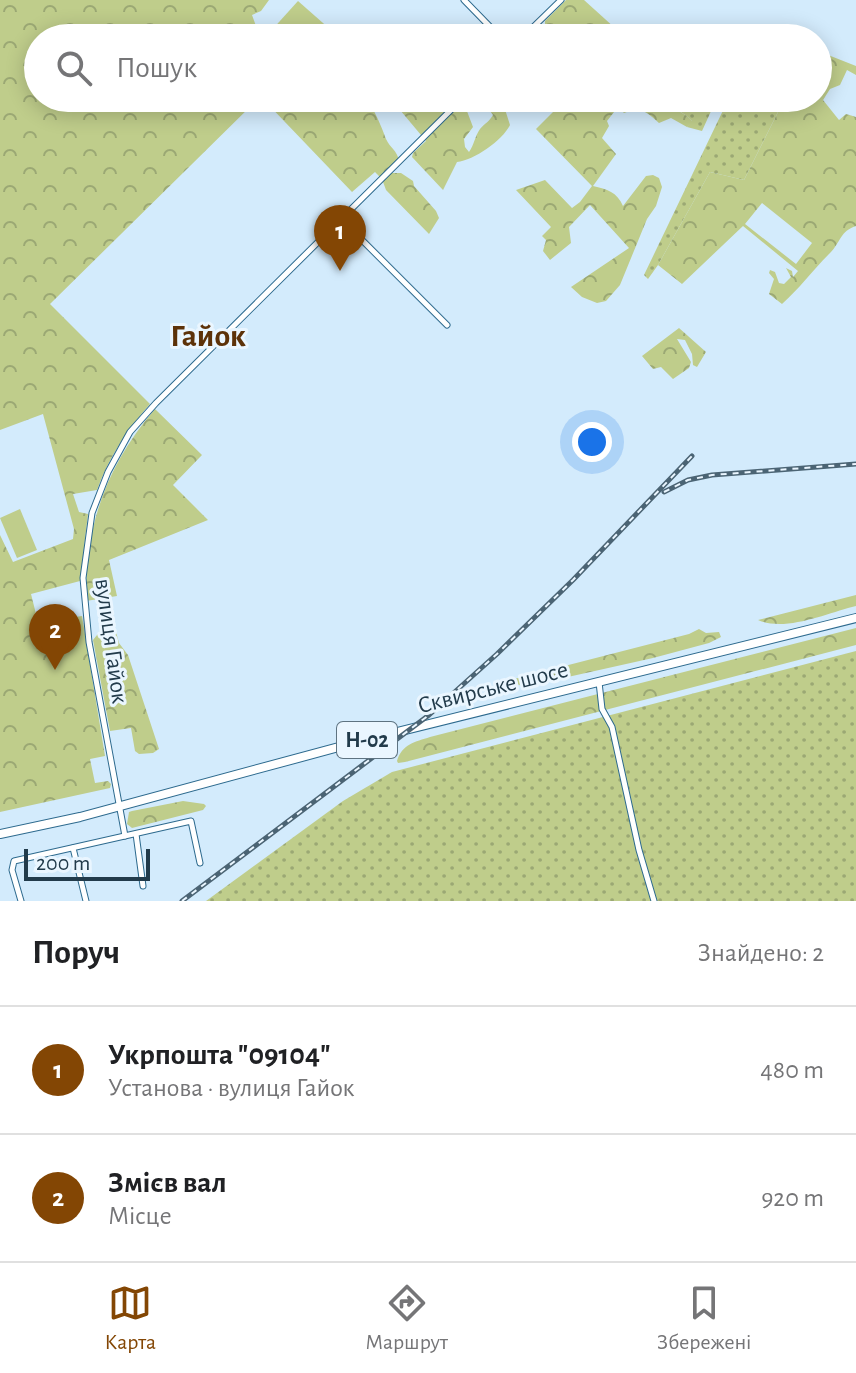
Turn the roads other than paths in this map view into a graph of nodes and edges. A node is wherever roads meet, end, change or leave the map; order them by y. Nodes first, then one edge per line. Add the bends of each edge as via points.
1 (464, 0) edge
2 (561, 0) edge
3 (487, 24) edge
4 (536, 24) edge
5 (449, 112) edge
6 (341, 219) junction
7 (447, 325) dead end
8 (856, 618) edge
9 (599, 682) junction
10 (119, 807) junction
11 (0, 834) edge
12 (136, 834) junction
13 (125, 836) junction
14 (73, 848) junction
15 (200, 863) dead end
16 (143, 886) dead end
17 (21, 901) edge
18 (86, 901) edge
19 (654, 901) edge

1 - 3 street
2 - 4 street
5 - 6 street, вулиця Гайок
6 - 7 street
6 - 10 street, вулиця Гайок via 130,432 101,490 86,544 82,595
8 - 9 main road, Сквирське шосе / Н-02
9 - 10 main road, Сквирське шосе / Н-02
9 - 19 street
10 - 11 main road, Сквирське шосе / Н-02
10 - 13 street, вулиця Гайок
12 - 13 street
12 - 15 street via 191,821
12 - 16 street
13 - 14 street
14 - 17 street via 14,861
14 - 18 street

